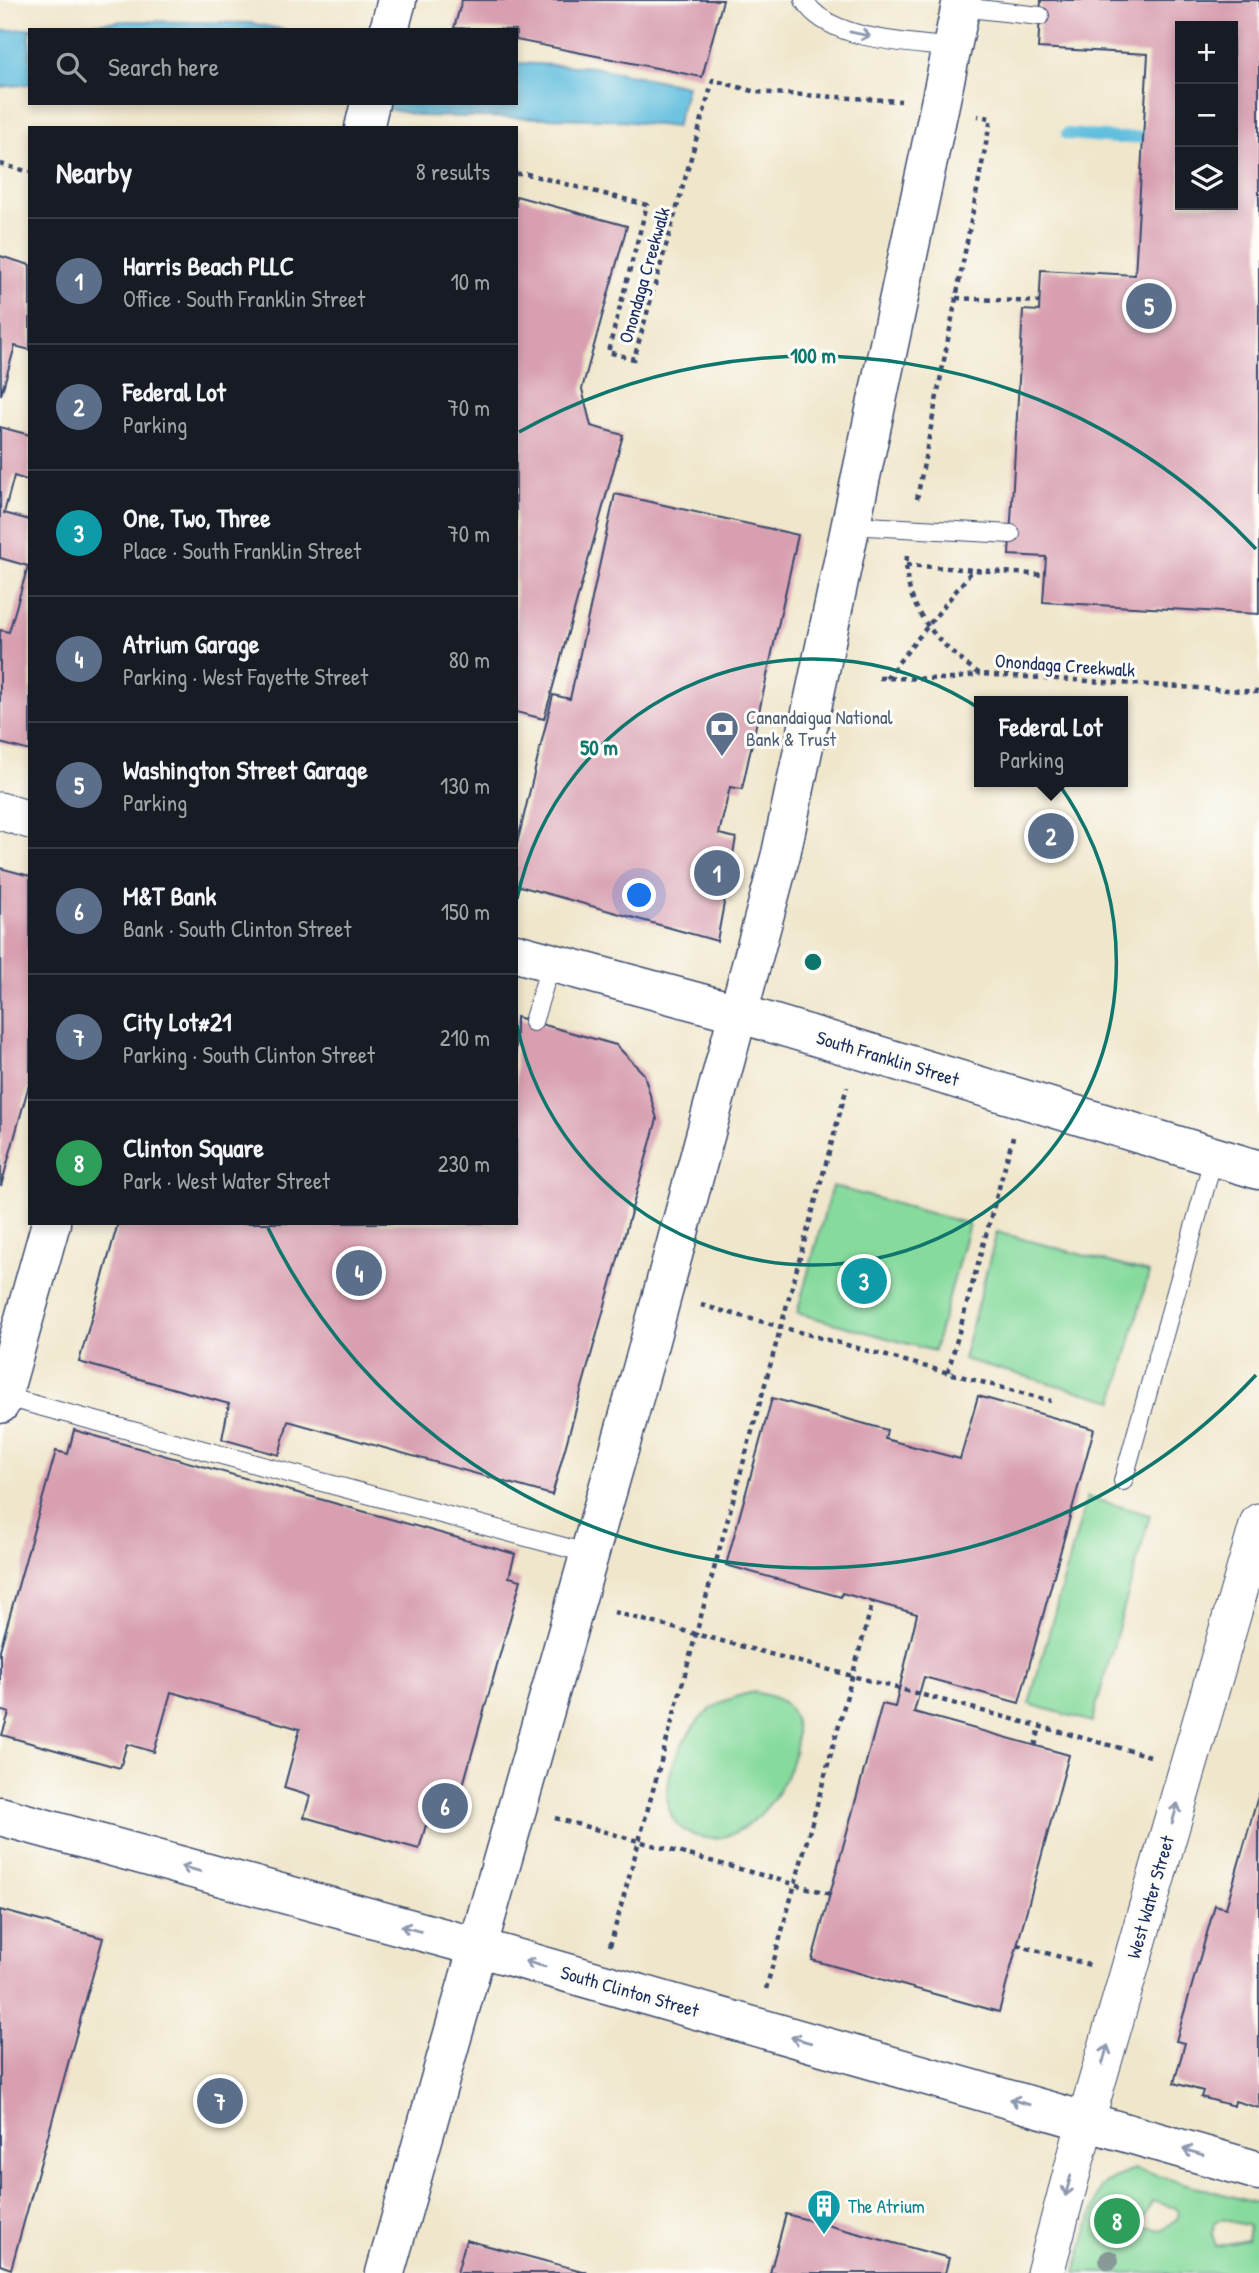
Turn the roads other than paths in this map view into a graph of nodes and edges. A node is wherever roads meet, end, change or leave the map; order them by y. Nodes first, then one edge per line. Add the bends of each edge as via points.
1 (397, 0) edge
2 (804, 0) edge
3 (961, 4) edge
4 (1040, 16) dead end
5 (390, 28) edge
6 (952, 48) junction
7 (849, 525) junction
8 (1011, 534) dead end
9 (0, 811) edge
10 (28, 819) edge
11 (534, 958) edge
12 (738, 1013) junction
13 (533, 1022) dead end
14 (1214, 1156) junction
15 (1259, 1170) edge
16 (50, 1225) edge
17 (1, 1400) edge
18 (1123, 1481) dead end
19 (1259, 1522) edge
20 (590, 1554) junction
21 (0, 1816) edge
22 (477, 1947) junction
23 (1086, 2120) junction
24 (1259, 2171) edge
25 (385, 2273) edge
26 (1045, 2273) edge

1 - 5 street
2 -> 6 lane via 810,12 852,34
3 - 4 lane
3 - 6 street
6 - 7 street
7 - 8 lane
7 - 12 street via 781,854
9 - 10 street
11 - 12 street, South Franklin Street
11 - 13 lane
12 - 14 street, South Franklin Street
12 - 20 street
14 - 15 street, South Franklin Street
14 - 18 lane
16 - 17 street
17 - 20 lane
23 -> 19 street, West Water Street
20 - 22 street
22 -> 21 street, South Clinton Street
23 -> 22 street, South Clinton Street
22 - 25 street
24 -> 23 street, South Clinton Street
23 -> 26 street, West Water Street

